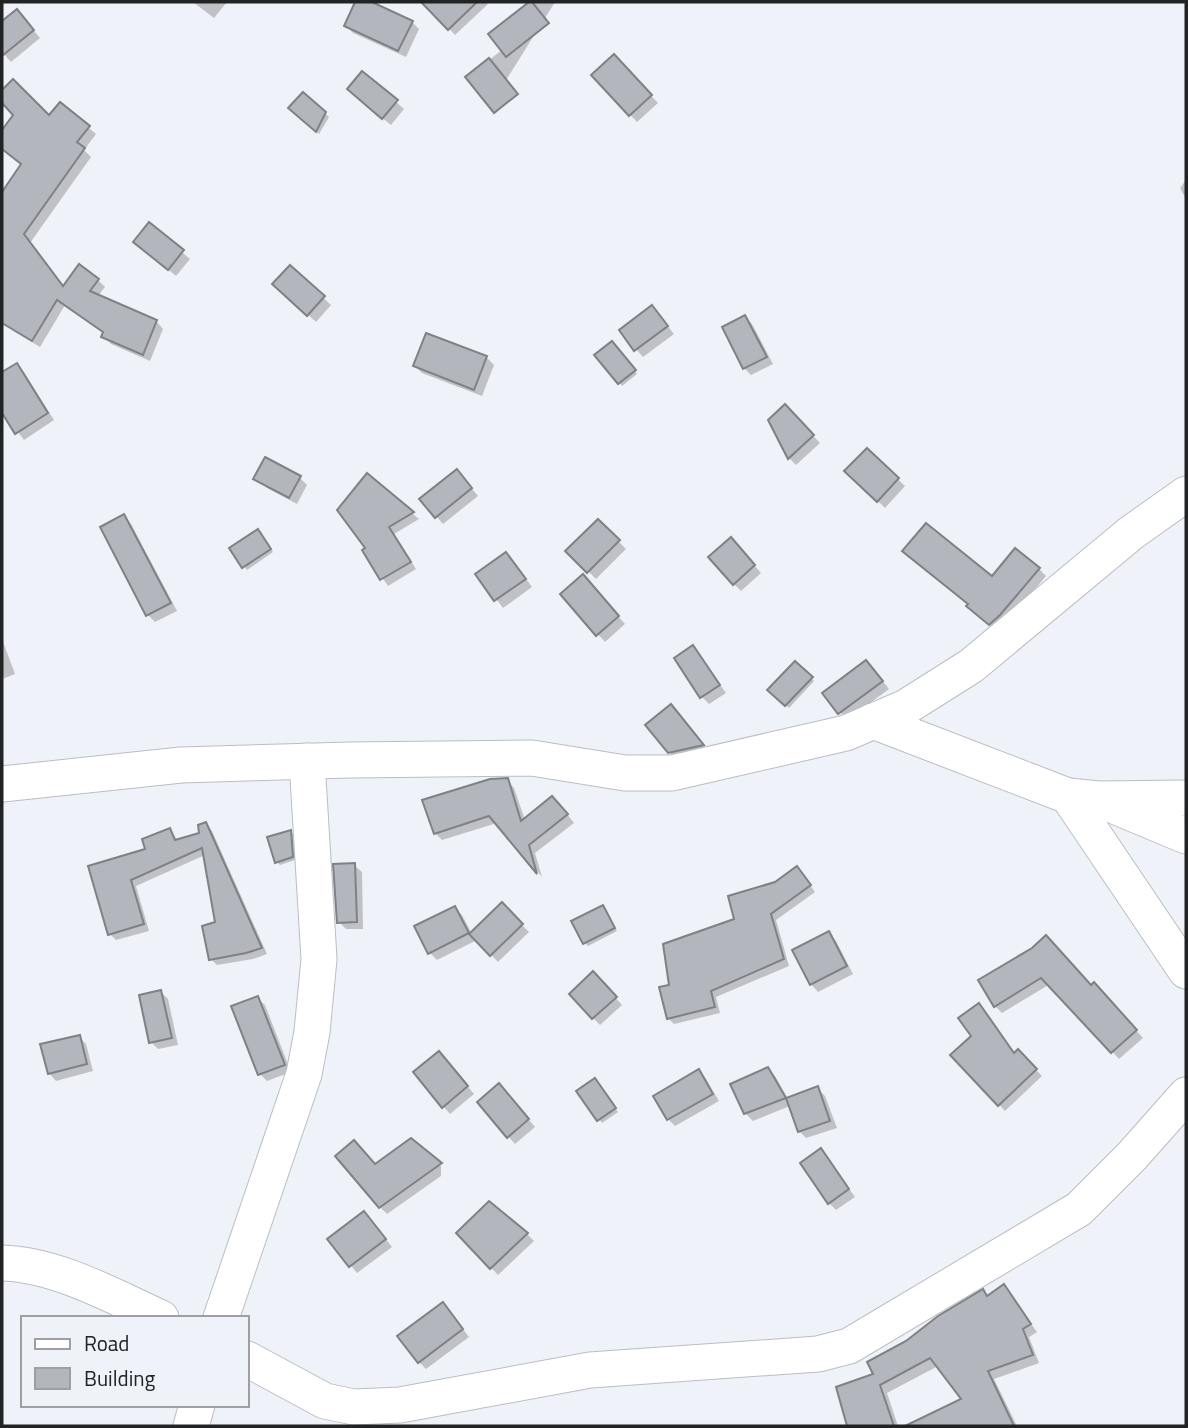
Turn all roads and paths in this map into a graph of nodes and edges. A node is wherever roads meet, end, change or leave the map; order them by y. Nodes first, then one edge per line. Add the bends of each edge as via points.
1 (1186, 494) edge
2 (873, 721) junction
3 (307, 761) junction
4 (2, 784) edge
5 (1084, 798) junction
6 (1186, 798) edge
7 (1186, 836) edge
8 (1186, 971) edge
9 (1186, 1095) edge
10 (2, 1263) edge
11 (157, 1316) edge
12 (222, 1316) edge
13 (248, 1360) edge
14 (196, 1407) edge
15 (191, 1426) edge

1 - 2 street via 1131,533 971,666 906,707
2 - 3 street via 846,733 672,773 625,773 532,758
2 - 5 street
3 - 4 street via 181,765
3 - 12 street via 319,959 312,1032 304,1074
5 - 6 street
5 - 7 street
5 - 8 street
9 - 13 street via 1079,1209 849,1346 818,1354 590,1370 400,1405 354,1407 325,1401
10 - 11 street via 20,1263 86,1283
14 - 15 street

